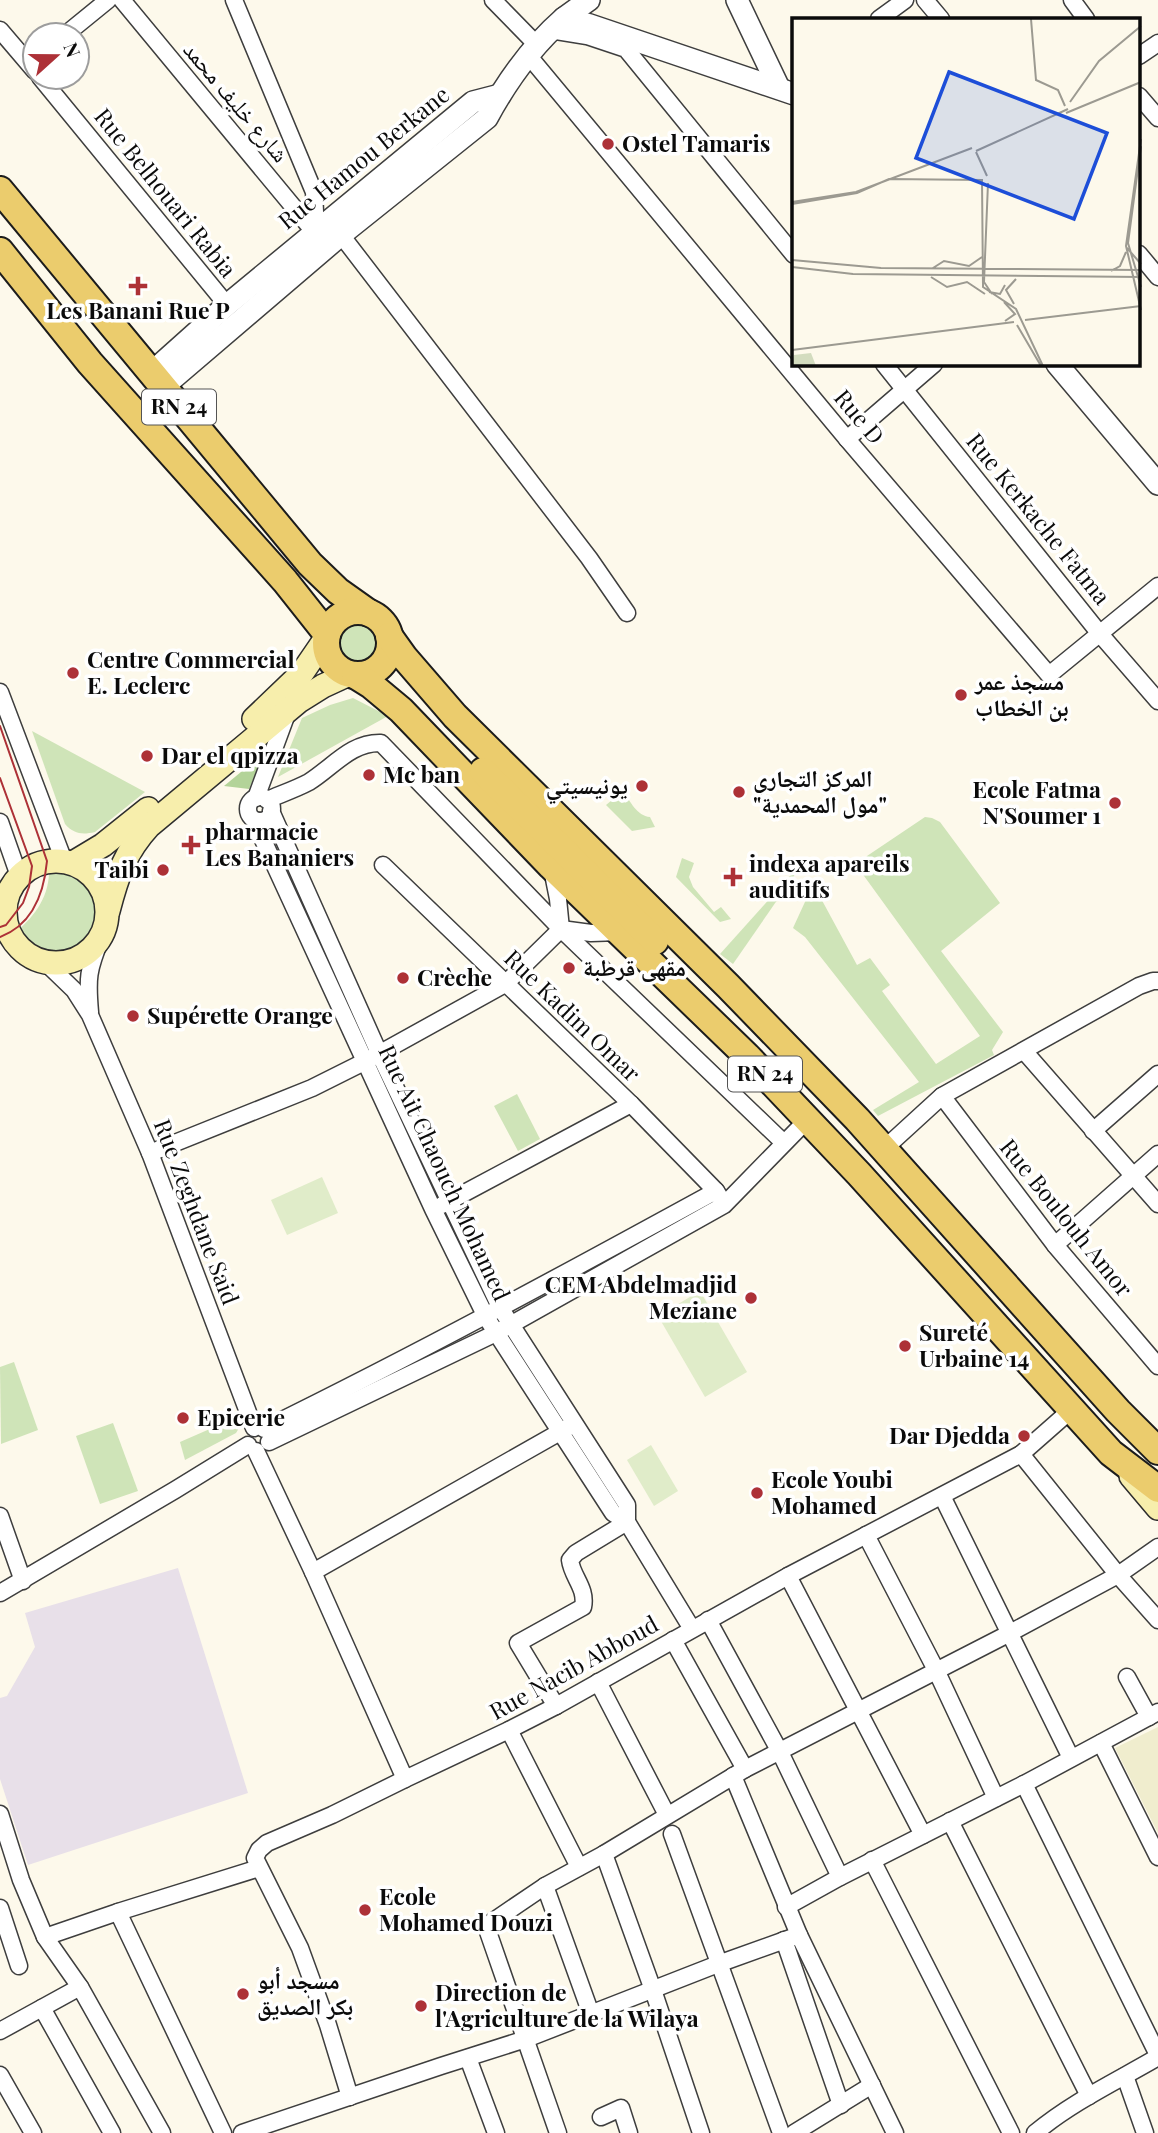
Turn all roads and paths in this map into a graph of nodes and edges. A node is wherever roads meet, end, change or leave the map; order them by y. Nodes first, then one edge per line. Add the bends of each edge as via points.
1 (108, 0) edge
2 (122, 0) edge
3 (234, 0) edge
4 (493, 0) edge
5 (737, 0) edge
6 (905, 0) edge
7 (925, 0) edge
8 (1072, 0) edge
9 (880, 18) edge
10 (940, 18) edge
11 (1085, 18) edge
12 (82, 21) edge
13 (559, 22) edge
14 (0, 30) edge
15 (619, 42) junction
16 (1158, 43) edge
17 (21, 53) edge
18 (1140, 55) edge
19 (789, 87) edge
20 (54, 91) edge
21 (1140, 97) edge
22 (1158, 118) edge
23 (0, 190) edge
24 (325, 230) junction
25 (0, 251) edge
26 (792, 253) edge
27 (1140, 255) edge
28 (1158, 276) edge
29 (227, 305) junction
30 (792, 359) edge
31 (797, 366) edge
32 (886, 366) edge
33 (932, 366) edge
34 (1059, 366) edge
35 (157, 380) junction
36 (904, 388) junction
37 (847, 439) junction
38 (1158, 484) edge
39 (324, 578) junction
40 (1158, 586) edge
41 (302, 601) junction
42 (369, 613) junction
43 (627, 613) dead end
44 (1100, 634) junction
45 (326, 636) junction
46 (389, 636) junction
47 (404, 657) junction
48 (352, 675) junction
49 (0, 692) edge
50 (1158, 701) edge
51 (289, 709) junction
52 (263, 807) junction
53 (0, 822) edge
54 (69, 862) junction
55 (383, 865) dead end
56 (551, 866) junction
57 (10, 886) edge
58 (107, 911) junction
59 (561, 929) junction
60 (620, 932) junction
61 (101, 938) junction
62 (0, 958) edge
63 (41, 961) junction
64 (1158, 982) edge
65 (505, 984) junction
66 (90, 1015) junction
67 (1024, 1051) junction
68 (372, 1057) junction
69 (1158, 1074) edge
70 (942, 1096) junction
71 (631, 1104) junction
72 (808, 1119) junction
73 (1094, 1131) junction
74 (784, 1143) junction
75 (884, 1149) junction
76 (150, 1153) junction
77 (1158, 1154) edge
78 (1134, 1177) junction
79 (720, 1198) junction
80 (449, 1202) junction
81 (1158, 1205) edge
82 (433, 1209) junction
83 (1055, 1245) junction
84 (501, 1309) junction
85 (486, 1317) junction
86 (503, 1329) junction
87 (1158, 1366) edge
88 (1071, 1409) junction
89 (575, 1424) junction
90 (560, 1432) junction
91 (258, 1439) junction
92 (1158, 1452) edge
93 (1111, 1453) junction
94 (1021, 1454) junction
95 (1158, 1489) edge
96 (942, 1496) junction
97 (1158, 1508) edge
98 (0, 1516) edge
99 (627, 1522) junction
100 (866, 1535) junction
101 (1158, 1547) edge
102 (313, 1572) junction
103 (1118, 1575) junction
104 (788, 1576) junction
105 (23, 1581) junction
106 (0, 1593) edge
107 (708, 1620) junction
108 (1158, 1620) edge
109 (692, 1629) junction
110 (1010, 1633) junction
111 (673, 1640) junction
112 (936, 1670) junction
113 (1127, 1677) dead end
114 (598, 1682) junction
115 (556, 1706) junction
116 (858, 1711) junction
117 (1154, 1715) edge
118 (509, 1730) junction
119 (1101, 1743) junction
120 (780, 1752) junction
121 (1072, 1758) junction
122 (739, 1773) junction
123 (405, 1779) junction
124 (1024, 1784) junction
125 (996, 1798) junction
126 (0, 1814) edge
127 (667, 1815) junction
128 (950, 1821) junction
129 (673, 1834) dead end
130 (923, 1835) junction
131 (604, 1854) junction
132 (1158, 1857) edge
133 (872, 1860) junction
134 (579, 1867) junction
135 (259, 1868) junction
136 (840, 1877) junction
137 (545, 1886) junction
138 (786, 1907) junction
139 (0, 1908) edge
140 (118, 1912) junction
141 (45, 1937) junction
142 (791, 1938) junction
143 (718, 1964) junction
144 (19, 1966) dead end
145 (80, 1987) junction
146 (653, 1990) junction
147 (42, 2008) junction
148 (591, 2014) junction
149 (0, 2031) edge
150 (526, 2039) junction
151 (1158, 2056) edge
152 (468, 2059) junction
153 (0, 2075) edge
154 (1125, 2076) junction
155 (872, 2085) junction
156 (1089, 2096) junction
157 (350, 2097) junction
158 (841, 2105) junction
159 (601, 2117) dead end
160 (1045, 2130) edge
161 (33, 2133) edge
162 (112, 2133) edge
163 (162, 2133) edge
164 (223, 2133) edge
165 (242, 2133) edge
166 (496, 2133) edge
167 (558, 2133) edge
168 (629, 2133) edge
169 (701, 2133) edge
170 (781, 2133) edge
171 (794, 2133) edge
172 (895, 2133) edge
173 (1011, 2133) edge
174 (1145, 2133) edge

1 - 12 street
2 - 24 street, شارع خليف محمد
3 - 24 street via 314,192
4 - 13 street, Rue D
5 - 19 street
6 - 9 street
7 - 10 street
8 - 11 street
13 - 15 street via 590,25
13 - 24 street, Rue Hamou Berkane via 487,118
13 - 30 street, Rue D
14 - 17 street, Rue Belhouari Rabia
15 - 19 street
15 - 26 street
16 - 18 street
20 - 29 street, Rue Belhouari Rabia
21 - 22 street
23 - 35 main road, RN 24
24 - 29 street, Rue Hamou Berkane
24 - 35 street, Rue Hamou Berkane
24 - 43 street, شارع خليف محمد via 589,558
25 - 41 main road, RN 24 via 90,363
27 - 28 street
29 - 35 street, Rue Hamou Berkane
31 - 37 street, Rue D
32 - 36 street, Rue Kerkache Fatma
33 - 36 street
34 - 38 street
35 - 39 main road, RN 24
36 - 37 street
36 - 44 street, Rue Kerkache Fatma
37 - 44 street, Rue D via 1049,675
39 - 41 main road
39 - 42 main road, RN 24
40 - 44 street
41 - 45 main road, RN 24
42 - 45 main road via 344,614
42 - 46 main road
44 - 50 street, Rue Kerkache Fatma
45 - 48 main road via 331,662
45 - 54 main road via 292,684 244,728 123,830
46 - 47 main road, RN 24
46 - 48 main road via 382,664 365,675
47 - 75 main road, RN 24 via 455,716 728,986
47 - 92 main road, RN 24 via 415,697 490,779 836,1120 1092,1406
48 - 51 main road via 311,692
48 - 56 main road, RN 24 via 387,697 415,723
49 - 54 street
51 - 52 street
51 - 58 main road via 135,841
52 - 59 street via 352,750 382,743
52 - 68 street
53 - 57 street
54 - 57 main road via 40,863
54 - 58 main road via 98,882
55 - 65 street, Rue Kadim Omar
56 - 59 street
56 - 60 main road, RN 24
57 - 63 main road via 6,925 24,953
58 - 61 main road
59 - 60 street
59 - 65 street
59 - 74 street
60 - 72 main road, RN 24
61 - 63 main road via 79,959
61 - 66 street via 87,981
62 - 63 main road
63 - 66 street via 74,990
64 - 67 street via 1139,986
65 - 68 street
65 - 71 street, Rue Kadim Omar
66 - 76 street, Rue Zeghdane Said
67 - 70 street
67 - 73 street
68 - 76 street via 312,1087
68 - 80 street
68 - 82 street, Rue Ait Chaouch Mohamed
69 - 73 street
70 - 75 street
70 - 83 street, Rue Boulouh Amor
71 - 79 street, Rue Kadim Omar
71 - 80 street
72 - 74 street
72 - 88 main road, RN 24
73 - 78 street
74 - 79 street
75 - 92 main road, RN 24
76 - 91 street, Rue Zeghdane Said
77 - 78 street
78 - 81 street
78 - 83 street
79 - 84 street
79 - 86 street
80 - 82 street
80 - 84 street
82 - 85 street, Rue Ait Chaouch Mohamed
83 - 87 street, Rue Boulouh Amor
84 - 85 street
84 - 86 street
85 - 86 street, Rue Ait Chaouch Mohamed
85 - 91 street
86 - 89 street
86 - 90 street, Rue Ait Chaouch Mohamed
86 - 91 street
88 - 93 main road, RN 24
88 - 94 street, Rue Nacib Abboud
89 - 90 street
89 - 99 street via 627,1505
90 - 99 street, Rue Ait Chaouch Mohamed via 613,1513
90 - 102 street
91 - 102 street
91 - 105 street
93 - 95 main road, RN 24
93 - 97 main road
94 - 96 street, Rue Nacib Abboud
94 - 103 street
96 - 100 street, Rue Nacib Abboud
96 - 110 street
98 - 105 street
99 - 109 street
99 - 115 street via 570,1560 585,1598 583,1607 518,1643
100 - 104 street, Rue Nacib Abboud
100 - 112 street
101 - 103 street
102 - 123 street
103 - 108 street
103 - 110 street
104 - 107 street, Rue Nacib Abboud
104 - 116 street
105 - 106 street
107 - 109 street, Rue Nacib Abboud
107 - 120 street
109 - 111 street, Rue Nacib Abboud
110 - 112 street
110 - 121 street
111 - 114 street, Rue Nacib Abboud
111 - 122 street
112 - 116 street
112 - 125 street
113 - 117 street
114 - 115 street, Rue Nacib Abboud
114 - 127 street
115 - 118 street, Rue Nacib Abboud
116 - 120 street
116 - 130 street
117 - 119 street
118 - 123 street, Rue Nacib Abboud
118 - 134 street
119 - 121 street
119 - 132 street
120 - 122 street
120 - 136 street
121 - 124 street
122 - 127 street
122 - 138 street
123 - 135 street, Rue Nacib Abboud via 267,1843 255,1858
124 - 125 street
124 - 151 street
125 - 128 street
126 - 141 street
127 - 131 street
128 - 130 street
128 - 156 street
129 - 143 street
130 - 133 street
131 - 134 street
131 - 146 street
133 - 136 street
133 - 173 street
134 - 137 street
135 - 140 street
135 - 157 street via 300,1948
136 - 138 street
137 - 148 street
137 - 150 street via 486,1926
138 - 142 street
139 - 144 street
140 - 141 street
140 - 164 street
141 - 145 street
142 - 143 street
142 - 155 street
142 - 158 street
143 - 146 street
143 - 170 street
145 - 147 street
145 - 163 street
146 - 148 street
146 - 169 street
147 - 149 street
147 - 162 street
148 - 150 street
150 - 152 street
150 - 167 street
151 - 154 street
152 - 157 street
152 - 166 street
153 - 161 street
154 - 156 street
154 - 174 street
155 - 158 street
155 - 172 street
156 - 160 street
157 - 165 street
158 - 171 street
159 - 168 street via 621,2108

